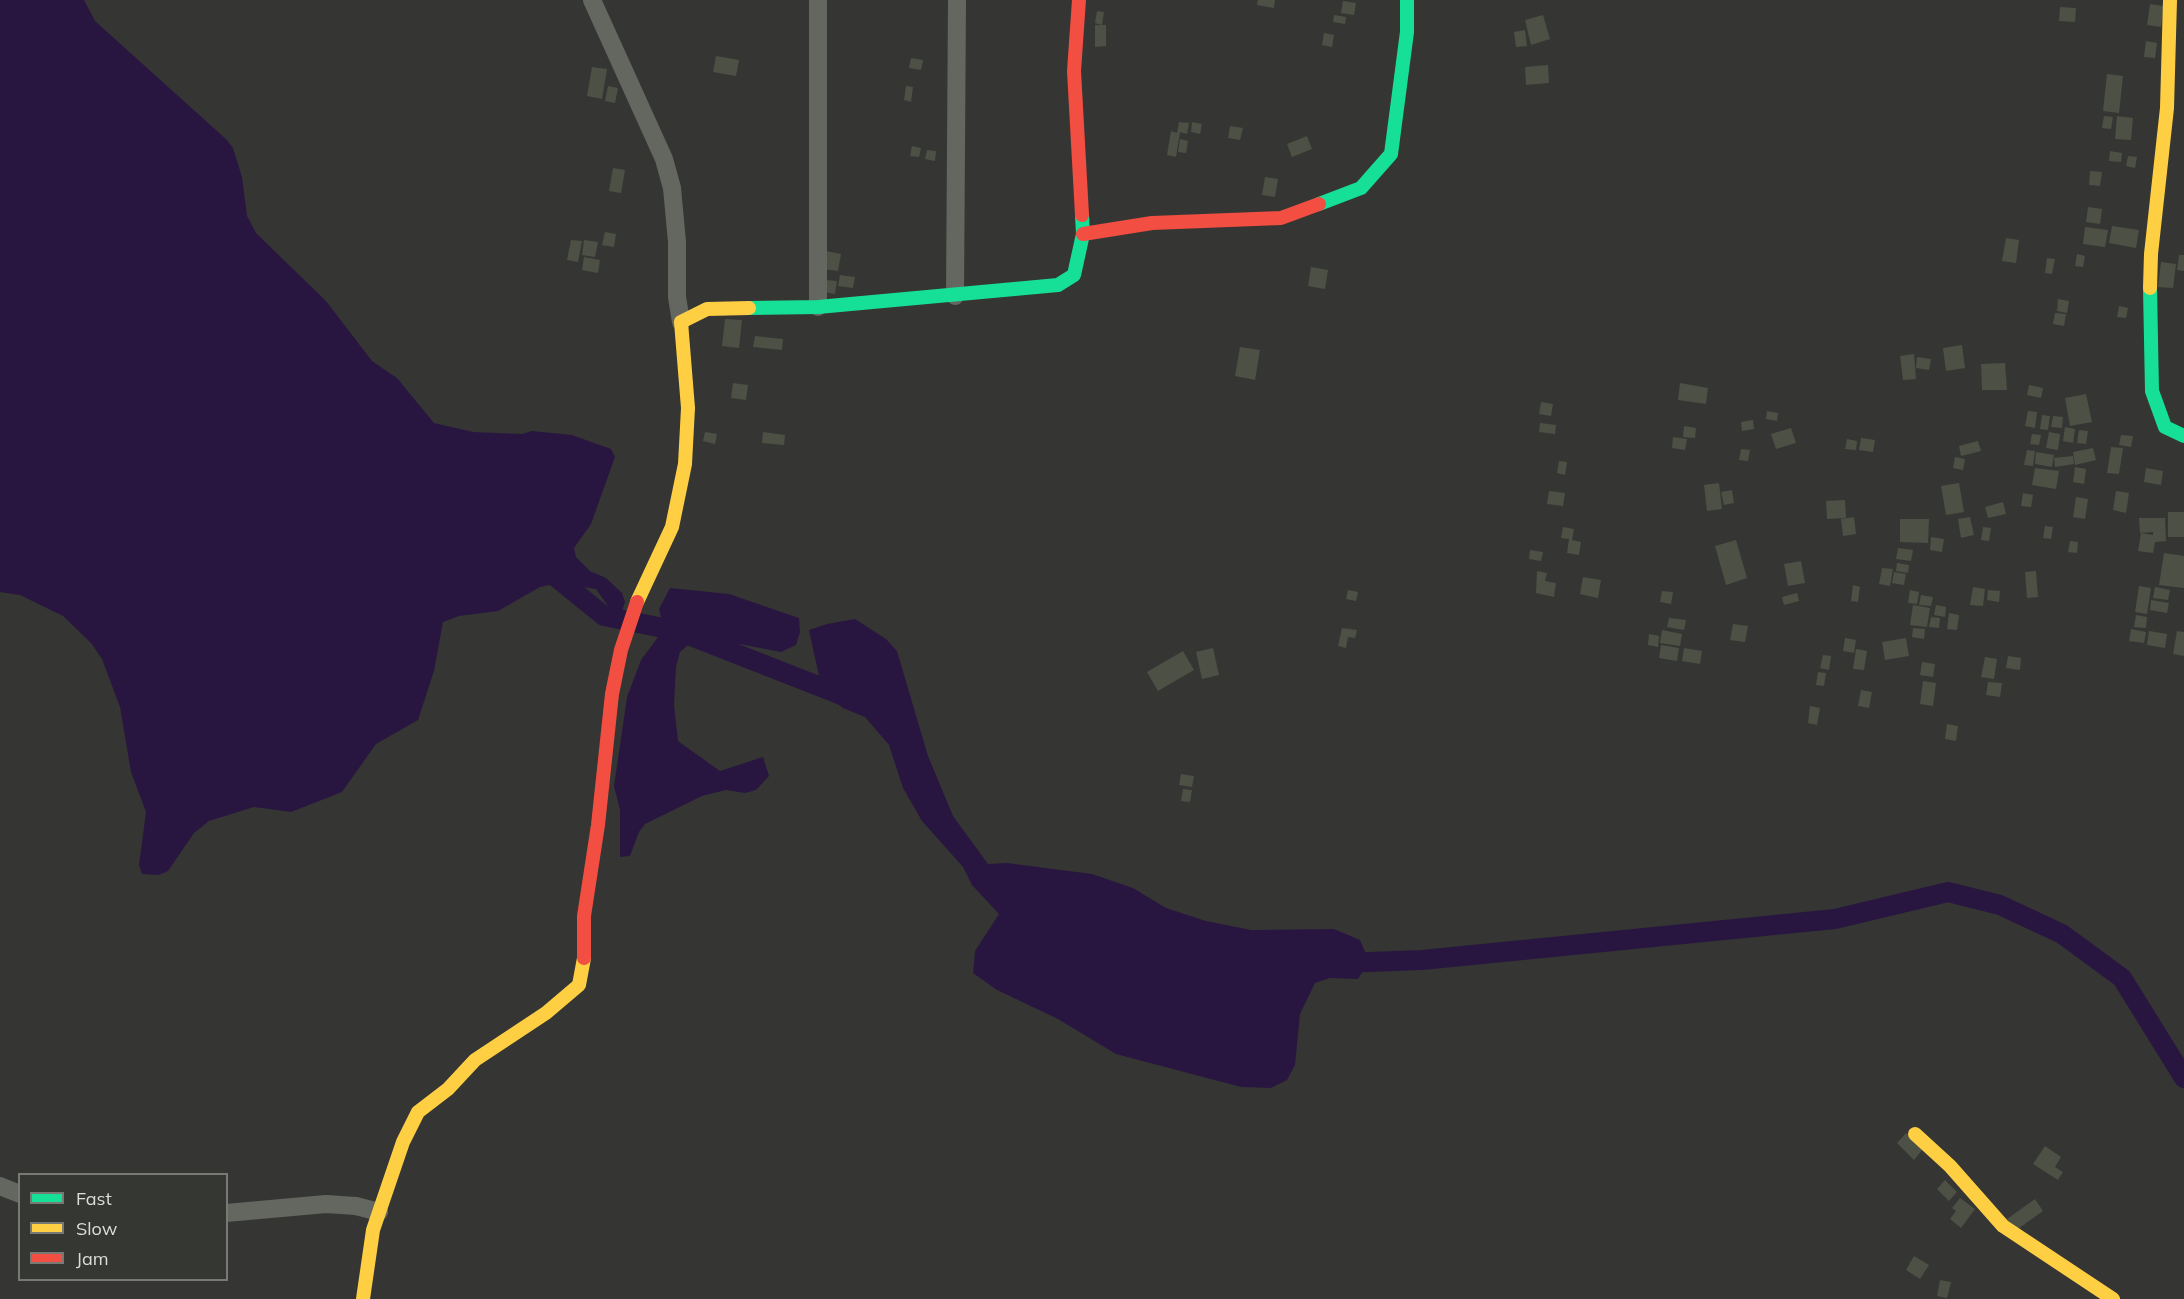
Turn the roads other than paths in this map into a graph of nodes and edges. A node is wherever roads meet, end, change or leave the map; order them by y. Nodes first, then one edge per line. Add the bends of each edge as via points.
1 (592, 0) edge
2 (819, 0) edge
3 (957, 0) edge
4 (1079, 0) edge
5 (1407, 0) edge
6 (2170, 0) edge
7 (1083, 234) junction
8 (955, 296) junction
9 (818, 308) junction
10 (681, 322) junction
11 (2184, 436) edge
12 (1915, 1134) dead end
13 (0, 1186) edge
14 (18, 1193) edge
15 (379, 1212) junction
16 (228, 1213) edge
17 (363, 1299) edge
18 (2113, 1299) edge

1 - 10 street via 664,159 672,188
2 - 9 street
3 - 8 street
4 - 7 street via 1074,71
5 - 7 street via 1407,32 1391,154 1361,188 1281,218 1152,223
6 - 11 street via 2167,108 2151,254 2149,338 2152,391 2165,427
7 - 8 street via 1074,275 1058,285
8 - 9 street
9 - 10 street via 707,309
10 - 15 street via 688,408 685,464 672,527 633,611 612,694 579,985 546,1013 475,1060 448,1089 418,1112 403,1142
12 - 18 street via 1950,1166 2003,1226
13 - 14 street
15 - 16 street via 326,1204
15 - 17 street

